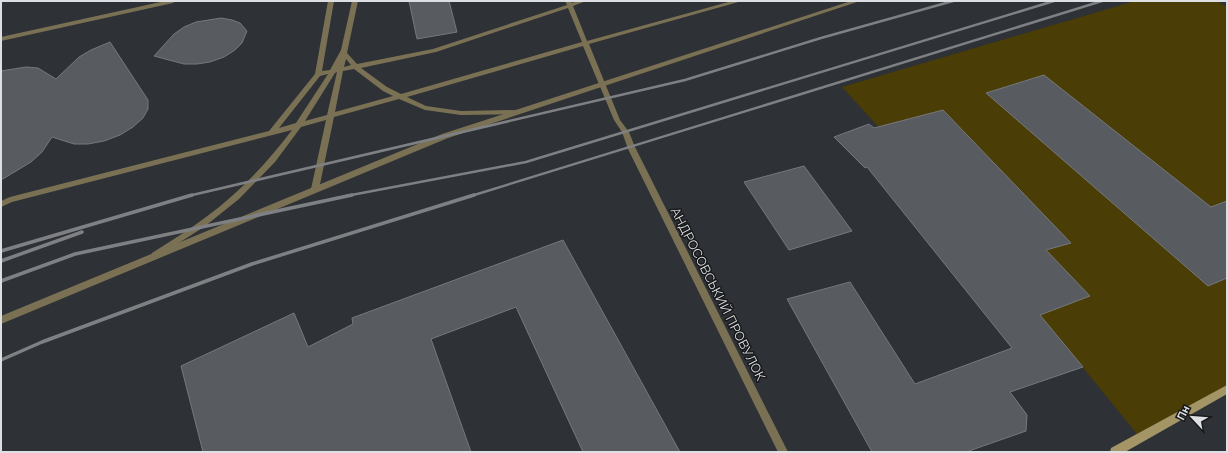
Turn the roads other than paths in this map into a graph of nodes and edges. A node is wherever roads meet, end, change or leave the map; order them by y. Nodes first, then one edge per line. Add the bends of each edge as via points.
1 (173, 1) edge
2 (331, 1) edge
3 (355, 1) edge
4 (583, 1) edge
5 (739, 1) edge
6 (857, 1) edge
7 (569, 3) edge
8 (1, 39) edge
9 (586, 43) junction
10 (343, 52) junction
11 (318, 74) junction
12 (516, 112) junction
13 (271, 133) junction
14 (316, 189) junction
15 (1, 204) edge
16 (147, 260) junction
17 (1, 320) edge
18 (1227, 389) edge
19 (783, 452) edge
20 (1115, 452) edge

1 - 8 street
2 - 11 street
3 - 10 street
4 - 7 street
5 - 9 street
6 - 12 street
7 - 9 street, АНДРОСОВСЬКИЙ ПРОВУЛОК
7 - 11 street via 434,51
9 - 13 street
9 - 19 street, АНДРОСОВСЬКИЙ ПРОВУЛОК via 617,120
10 - 12 street via 356,67 385,89 425,108 461,113
10 - 14 street
10 - 16 street via 299,127 262,172 216,214
11 - 13 street
12 - 14 street via 445,136
13 - 15 street
14 - 16 street
16 - 17 street
18 - 20 main road

